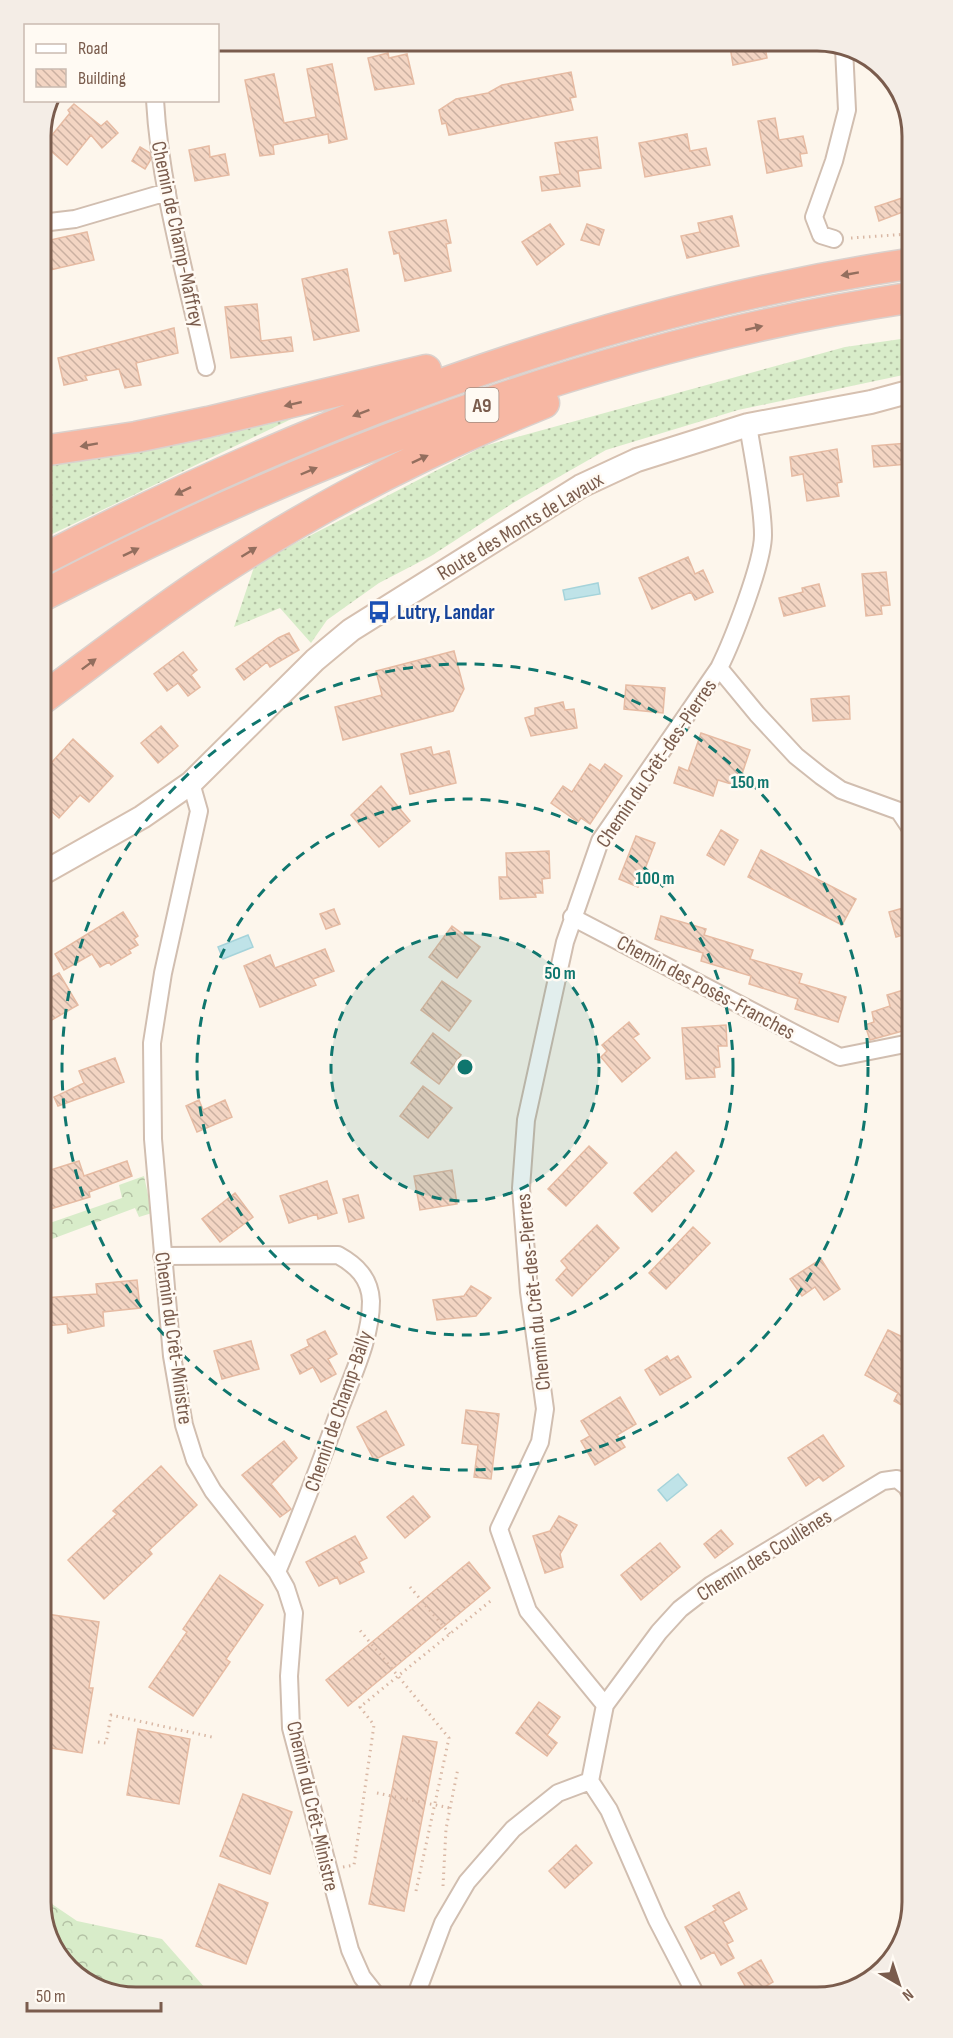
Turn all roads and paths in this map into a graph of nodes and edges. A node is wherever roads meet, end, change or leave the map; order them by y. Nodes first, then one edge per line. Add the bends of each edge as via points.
1 (844, 56) edge
2 (155, 102) edge
3 (167, 192) junction
4 (51, 222) edge
5 (902, 234) edge
6 (834, 239) joint
7 (902, 265) edge
8 (902, 299) edge
9 (677, 312) junction
10 (715, 338) junction
11 (206, 367) dead end
12 (902, 394) edge
13 (748, 425) junction
14 (51, 450) edge
15 (51, 556) edge
16 (51, 592) edge
17 (719, 668) junction
18 (51, 693) edge
19 (191, 783) junction
20 (902, 816) edge
21 (51, 868) edge
22 (572, 917) junction
23 (902, 1045) edge
24 (162, 1256) junction
25 (902, 1482) edge
26 (277, 1572) junction
27 (410, 1587) dead end
28 (493, 1599) dead end
29 (358, 1628) dead end
30 (450, 1634) junction
31 (398, 1676) junction
32 (605, 1705) junction
33 (212, 1737) dead end
34 (98, 1742) dead end
35 (458, 1768) dead end
36 (590, 1782) junction
37 (377, 1793) dead end
38 (434, 1806) junction
39 (450, 1808) junction
40 (337, 1868) dead end
41 (416, 1891) dead end
42 (454, 1903) junction
43 (370, 1987) edge
44 (418, 1987) edge
45 (692, 1987) edge

1 - 6 street via 847,110 814,217 821,235
2 - 3 street, Chemin de Champ-Maffrey
3 - 4 street via 75,219
3 - 11 street, Chemin de Champ-Maffrey
5 - 6 path
7 -> 9 highway, A9
10 -> 8 highway, A9
9 -> 14 highway via 498,349 243,415
9 -> 15 highway, A9 via 521,356 348,418 224,471
16 -> 10 highway, A9 via 196,520 354,452 525,390
18 -> 10 highway via 214,575 349,494 515,415
12 - 13 street, Route des Monts de Lavaux
13 - 17 street, Chemin du Crêt-des-Pierres via 764,537 730,646
13 - 19 street, Route des Monts de Lavaux via 637,460 581,486 379,612 315,660
17 - 20 street via 796,756 821,777 841,790
17 - 22 street, Chemin du Crêt-des-Pierres via 600,841
19 - 21 street, Route des Monts de Lavaux
19 - 24 street, Chemin du Crêt-Ministre via 199,811 163,973 152,1043 153,1139
22 - 23 street, Chemin des Poses-Franches via 840,1057
22 - 32 street, Chemin du Crêt-des-Pierres via 525,1120 522,1176 529,1292 545,1409 540,1442 498,1529 528,1611
24 - 26 street, Chemin du Crêt-Ministre via 172,1356 184,1425 195,1460 213,1491
24 - 26 street, Chemin de Champ-Bally via 338,1255 354,1263 364,1276 371,1298 368,1332
25 - 32 street, Chemin des Coullènes via 897,1479 883,1481 704,1591 659,1632
26 - 43 street, Chemin du Crêt-Ministre via 294,1613 291,1728 350,1950
27 - 30 path
28 - 30 path
29 - 31 path
30 - 31 path
31 - 38 path via 449,1738
31 - 40 path via 360,1707 374,1725 354,1865
32 - 36 street, Chemin des Coullènes
33 - 34 path via 111,1715 106,1743
35 - 39 path
36 - 42 street via 558,1793 513,1829 467,1881
36 - 45 street via 609,1810 657,1920
37 - 38 path
38 - 39 path
38 - 41 path
39 - 42 path via 443,1896
42 - 44 street

